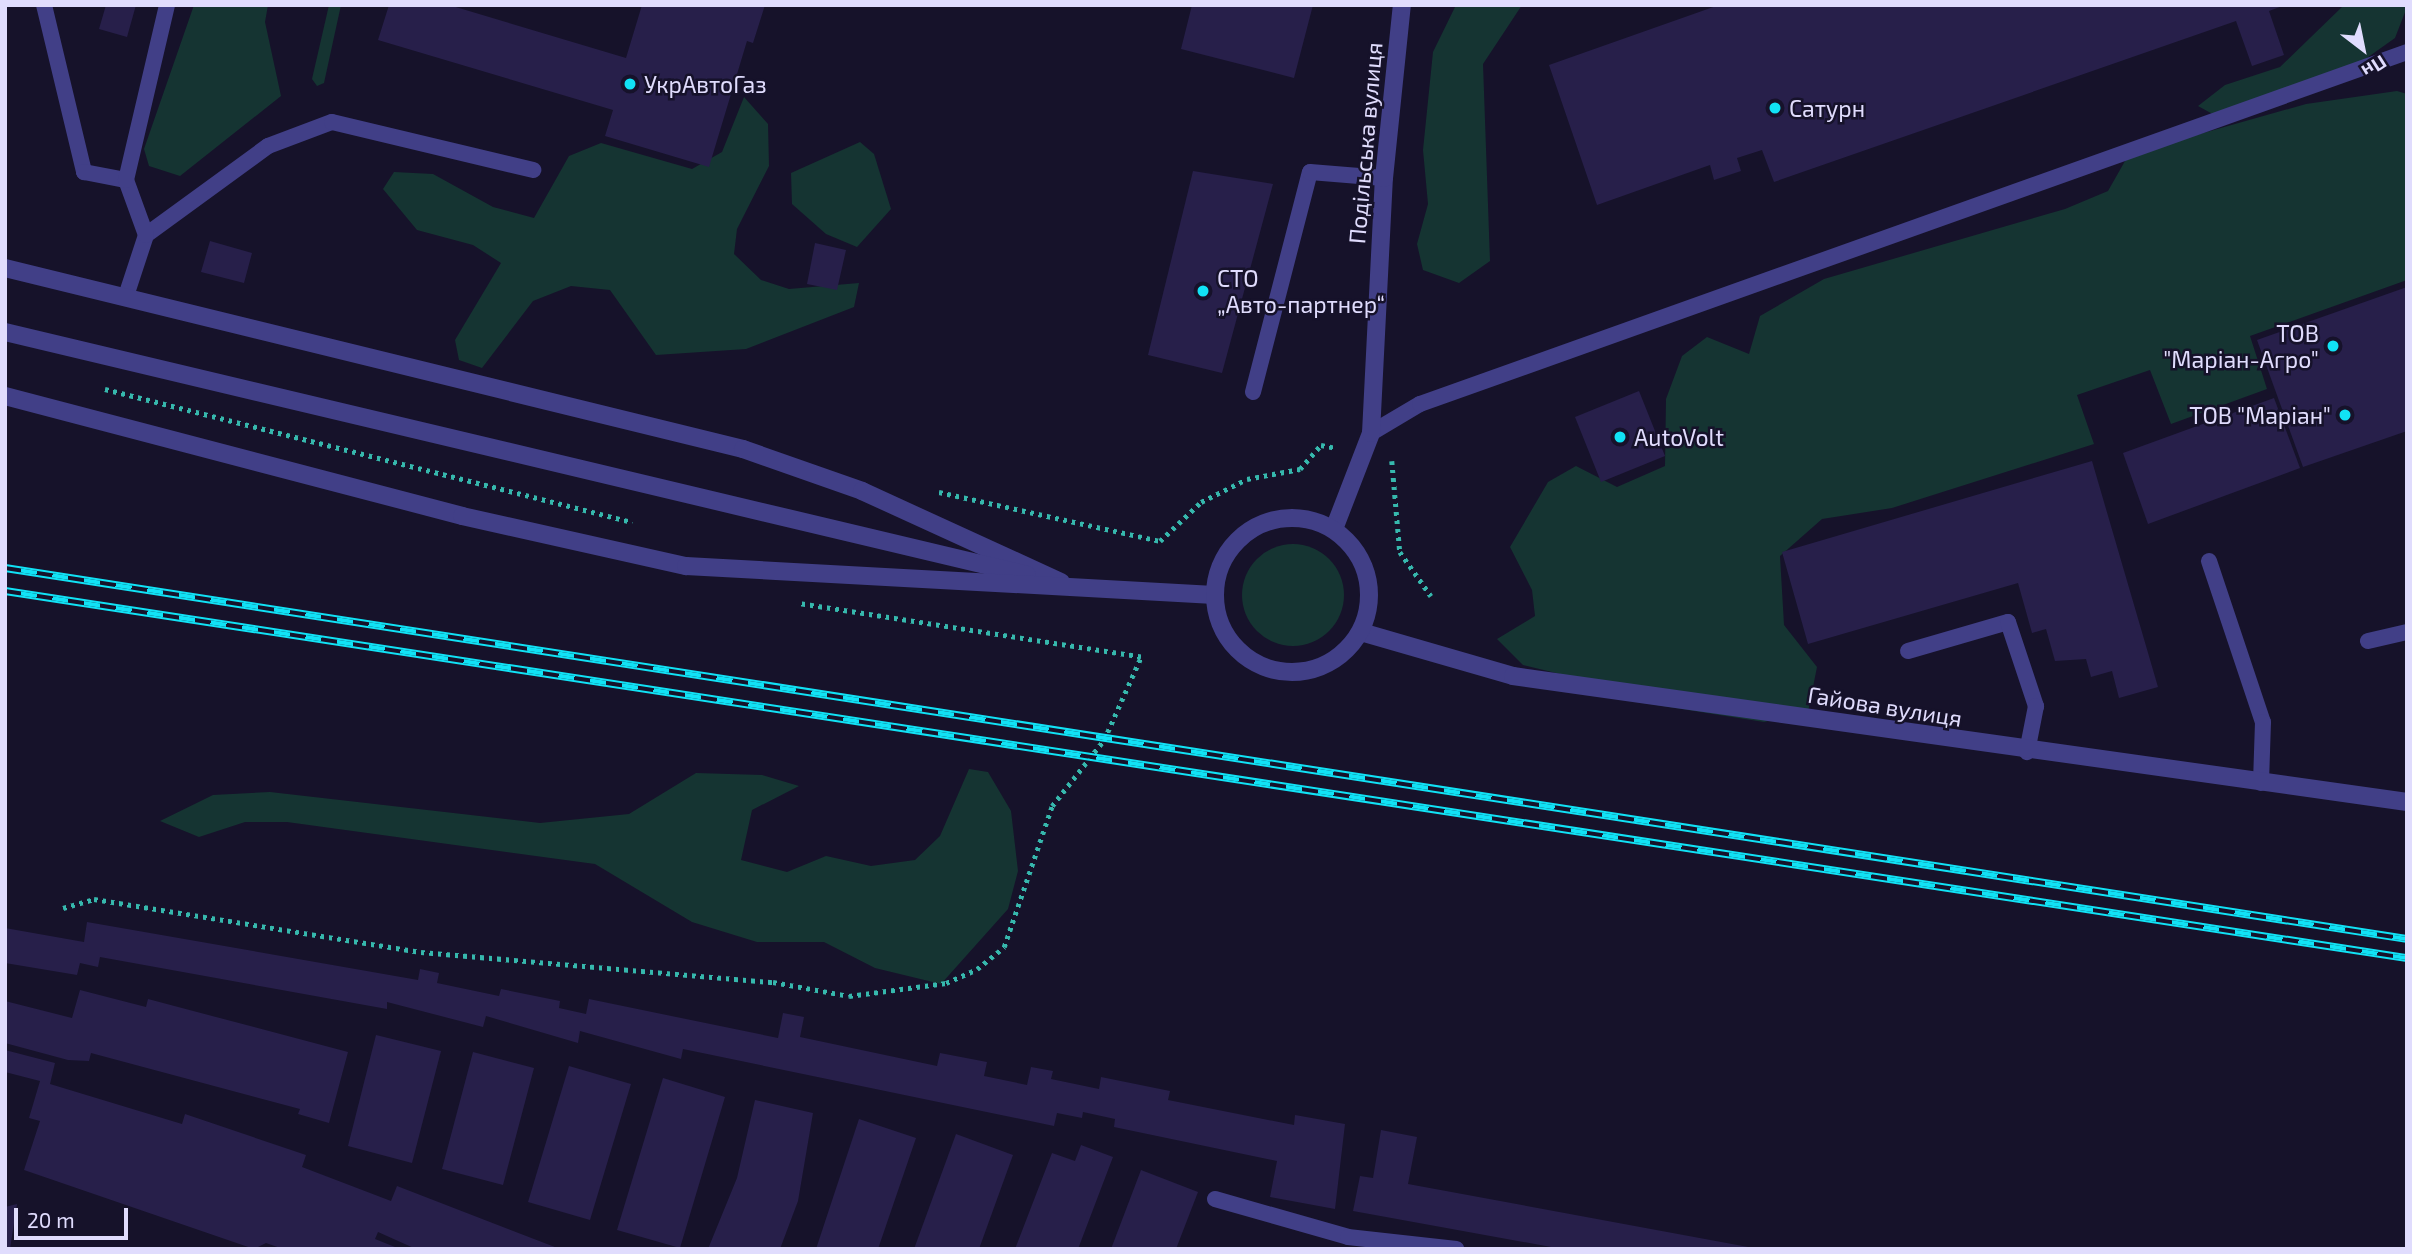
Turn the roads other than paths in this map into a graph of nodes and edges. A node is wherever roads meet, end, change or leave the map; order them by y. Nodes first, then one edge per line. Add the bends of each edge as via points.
1 (44, 5) edge
2 (167, 5) edge
3 (1402, 5) edge
4 (2407, 52) edge
5 (533, 170) dead end
6 (1384, 178) junction
7 (126, 180) junction
8 (146, 235) junction
9 (5, 268) edge
10 (126, 296) junction
11 (5, 332) edge
12 (1253, 392) dead end
13 (5, 396) edge
14 (1371, 433) junction
15 (1334, 529) junction
16 (2209, 561) dead end
17 (1070, 586) junction
18 (1214, 595) junction
19 (1361, 632) junction
20 (2407, 632) edge
21 (2368, 641) dead end
22 (1908, 651) dead end
23 (2027, 752) junction
24 (2261, 783) junction
25 (2407, 802) edge
26 (1215, 1199) dead end
27 (1457, 1249) edge

1 - 7 lane via 84,172
2 - 7 lane
3 - 6 street, Подільська вулиця
4 - 14 lane via 1420,404
5 - 8 lane via 332,122 268,146
6 - 12 lane via 1310,172
6 - 14 street, Подільська вулиця
7 - 8 lane
8 - 10 lane
9 - 10 street
10 - 17 street via 743,449 862,491
11 - 17 street
13 - 17 street via 686,566
14 - 15 street, Подільська вулиця
15 - 18 street via 1313,520 1266,522 1229,551
15 - 19 street via 1352,545 1367,576 1369,610
16 - 24 lane via 2263,723
17 - 18 street
18 - 19 street via 1231,643 1273,670 1323,666
19 - 23 street, Гайова вулиця via 1513,676
20 - 21 lane
22 - 23 lane via 2008,622 2036,706
23 - 24 street, Гайова вулиця
24 - 25 street, Гайова вулиця
26 - 27 lane via 1348,1237

